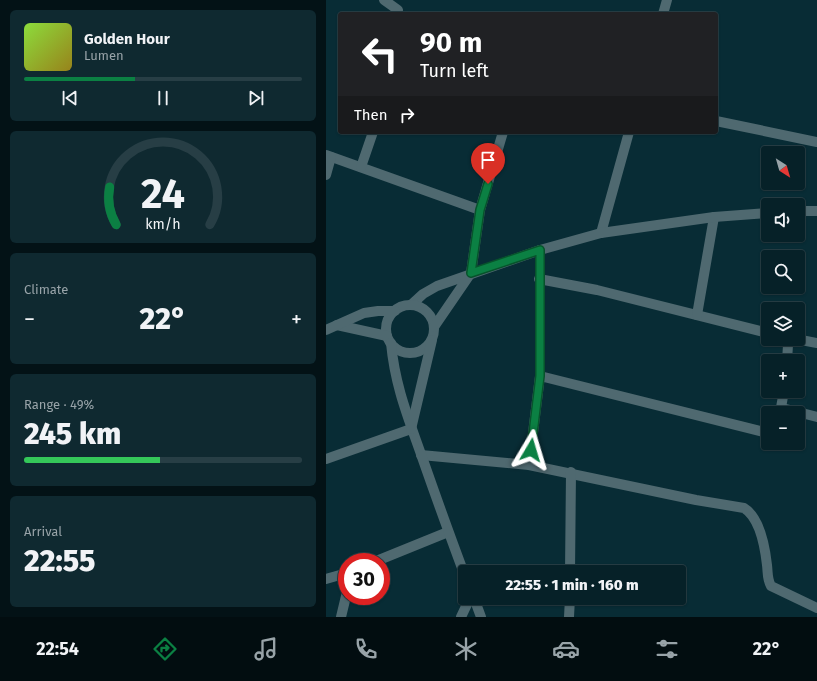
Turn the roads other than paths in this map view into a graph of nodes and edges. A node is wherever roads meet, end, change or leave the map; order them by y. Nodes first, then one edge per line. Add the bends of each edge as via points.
1 (384, 0) edge
2 (402, 0) edge
3 (667, 0) edge
4 (401, 12) edge
5 (664, 12) edge
6 (718, 121) edge
7 (372, 134) edge
8 (501, 134) edge
9 (628, 134) edge
10 (817, 142) edge
11 (329, 156) edge
12 (361, 167) junction
13 (326, 175) edge
14 (480, 210) junction
15 (805, 211) edge
16 (817, 211) edge
17 (761, 214) edge
18 (714, 217) junction
19 (600, 233) junction
20 (540, 250) junction
21 (471, 273) junction
22 (539, 279) junction
23 (411, 305) junction
24 (394, 311) junction
25 (697, 315) junction
26 (337, 325) junction
27 (434, 326) junction
28 (326, 330) edge
29 (761, 331) edge
30 (432, 338) junction
31 (389, 339) junction
32 (805, 341) edge
33 (817, 343) edge
34 (540, 376) junction
35 (805, 415) edge
36 (817, 417) edge
37 (411, 429) junction
38 (761, 431) edge
39 (421, 455) junction
40 (326, 458) edge
41 (529, 465) junction
42 (570, 472) junction
43 (448, 532) junction
44 (390, 556) edge
45 (461, 565) edge
46 (570, 565) edge
47 (338, 576) edge
48 (326, 579) edge
49 (344, 605) edge
50 (467, 605) edge
51 (477, 605) edge
52 (570, 605) edge
53 (817, 608) edge
54 (341, 617) edge
55 (461, 617) edge
56 (481, 617) edge
57 (569, 617) edge

1 - 4 street
2 - 4 street
3 - 5 street
6 - 10 street
7 - 12 street
8 - 14 street
9 - 19 street
11 - 12 street
11 - 13 street
12 - 14 street
14 - 21 street
15 - 16 street
17 - 18 street
18 - 19 street
18 - 25 street
19 - 20 street
20 - 21 street
20 - 22 street
21 - 23 street via 437,286
21 - 27 street
22 - 25 street via 597,290
22 - 34 street
23 - 24 street
23 - 27 street via 427,311
24 - 26 street via 364,313
24 - 31 street via 387,322
25 - 29 street
26 - 28 street
26 - 31 street
27 - 30 street
30 - 31 street via 428,345 414,353 400,350
30 - 37 street
31 - 37 street via 397,385
32 - 33 street
34 - 38 street
34 - 41 street
35 - 36 street
37 - 39 street
37 - 40 street
39 - 41 street
39 - 43 street
41 - 42 street
42 - 46 street
42 - 53 street via 744,508 755,521 763,541 771,586
43 - 44 street
43 - 45 street
47 - 48 street
49 - 54 street
50 - 55 street
51 - 56 street
52 - 57 street

